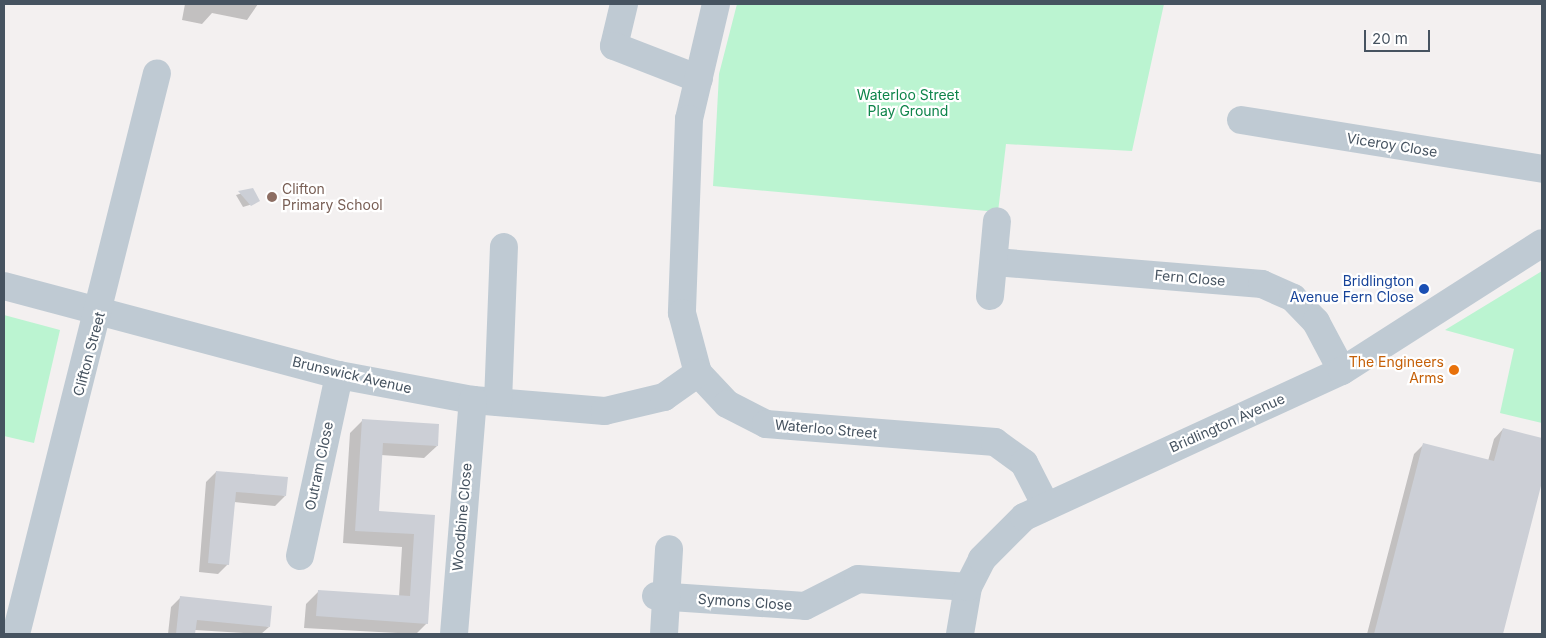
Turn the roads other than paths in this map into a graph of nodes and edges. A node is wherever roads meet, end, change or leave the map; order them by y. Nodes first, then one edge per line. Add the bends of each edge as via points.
1 (624, 4) edge
2 (716, 4) edge
3 (157, 73) dead end
4 (699, 79) junction
5 (1241, 120) dead end
6 (1542, 169) edge
7 (996, 221) dead end
8 (1542, 244) edge
9 (504, 247) dead end
10 (995, 262) junction
11 (4, 286) edge
12 (990, 296) dead end
13 (100, 311) junction
14 (1342, 371) junction
15 (698, 373) junction
16 (338, 375) junction
17 (485, 401) junction
18 (1045, 504) junction
19 (669, 549) dead end
20 (300, 556) dead end
21 (968, 587) junction
22 (661, 597) junction
23 (16, 634) edge
24 (454, 634) edge
25 (664, 634) edge
26 (960, 634) edge

1 - 4 street via 614,46
2 - 4 street, Waterloo Street
3 - 13 street, Clifton Street
4 - 15 street, Waterloo Street via 689,119 682,313
5 - 6 street, Viceroy Close
7 - 10 street
8 - 14 street, Bridlington Avenue
9 - 17 street, Woodbine Close
10 - 12 street
10 - 14 street, Fern Close via 1262,284 1293,298 1316,322
11 - 13 street, Brunswick Avenue
13 - 16 street, Brunswick Avenue
13 - 23 street, Clifton Street
14 - 18 street, Bridlington Avenue
15 - 17 street, Brunswick Avenue via 664,397 606,411
15 - 18 street, Waterloo Street via 727,404 766,424 995,442 1024,464
16 - 17 street, Brunswick Avenue
16 - 20 street, Outram Close
17 - 24 street, Woodbine Close
18 - 21 street, Bridlington Avenue via 1024,517 982,559
19 - 22 street
21 - 22 street, Symons Close via 858,579 805,606
21 - 26 street, Bridlington Avenue
22 - 25 street

